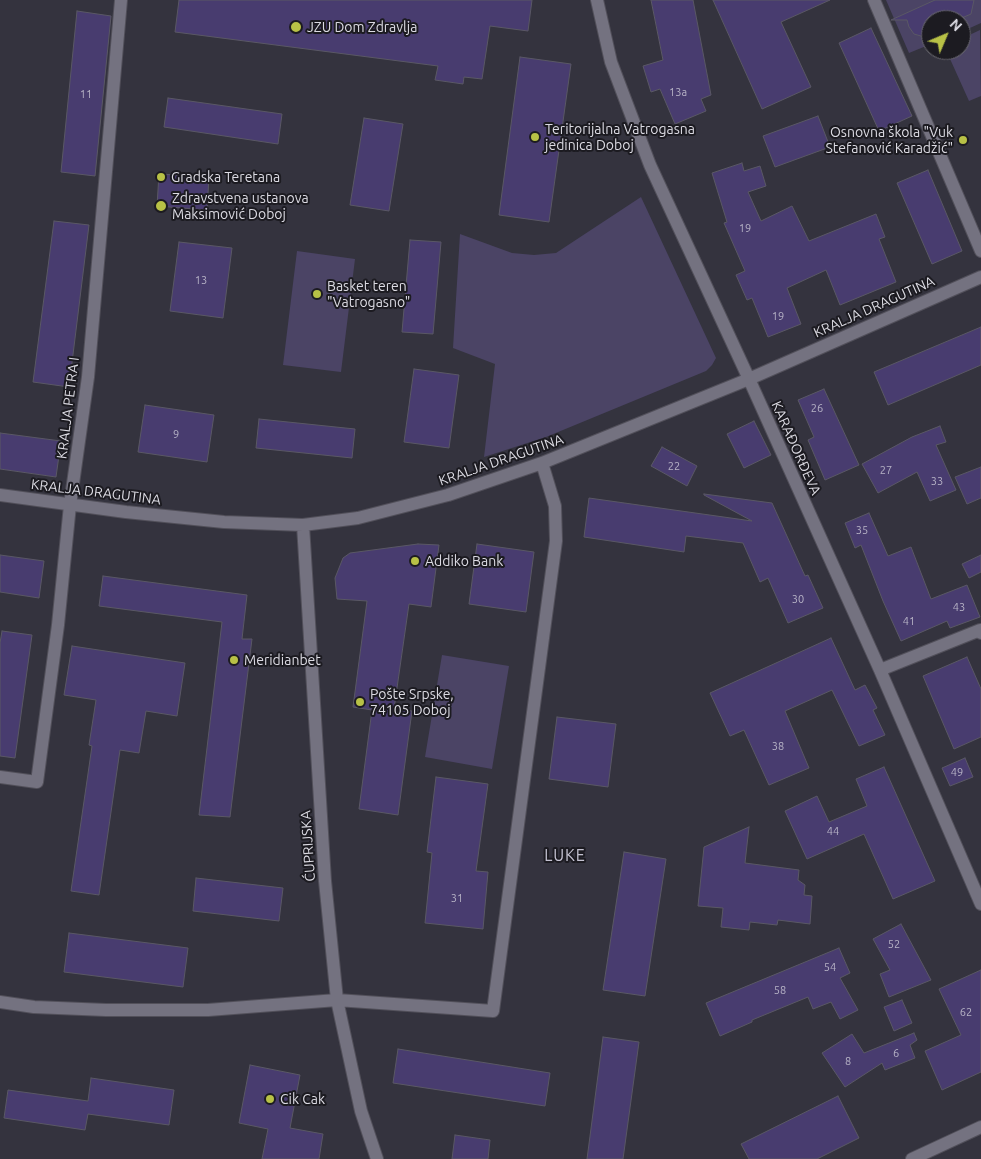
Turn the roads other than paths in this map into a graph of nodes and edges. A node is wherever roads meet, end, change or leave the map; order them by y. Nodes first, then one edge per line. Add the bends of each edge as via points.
1 (121, 0) edge
2 (597, 0) edge
3 (874, 0) edge
4 (981, 251) edge
5 (981, 277) edge
6 (749, 379) junction
7 (542, 463) junction
8 (0, 495) edge
9 (70, 505) junction
10 (303, 525) junction
11 (981, 633) edge
12 (880, 670) junction
13 (0, 777) edge
14 (981, 904) edge
15 (337, 1000) junction
16 (0, 1002) edge
17 (981, 1127) edge
18 (376, 1159) edge
19 (912, 1159) edge

1 - 9 street, KRALJA PETRA I via 88,376
2 - 6 street, KARAĐORĐEVA via 611,62 650,165
3 - 4 street
5 - 6 street, KRALJA DRAGUTINA
6 - 7 street, KRALJA DRAGUTINA
6 - 12 street, KARAĐORĐEVA
7 - 10 street, KRALJA DRAGUTINA via 448,495 358,518
7 - 15 street via 555,506 556,541 493,1011
8 - 9 street, KRALJA DRAGUTINA
9 - 10 street, KRALJA DRAGUTINA via 224,522
9 - 13 street, KRALJA PETRA I via 37,782
10 - 15 street, ĆUPRIJSKA via 325,881
11 - 12 street via 980,630
12 - 14 street, KARAĐORĐEVA
15 - 16 street via 208,1010 106,1010
15 - 18 street, ĆUPRIJSKA via 361,1111
17 - 19 street

